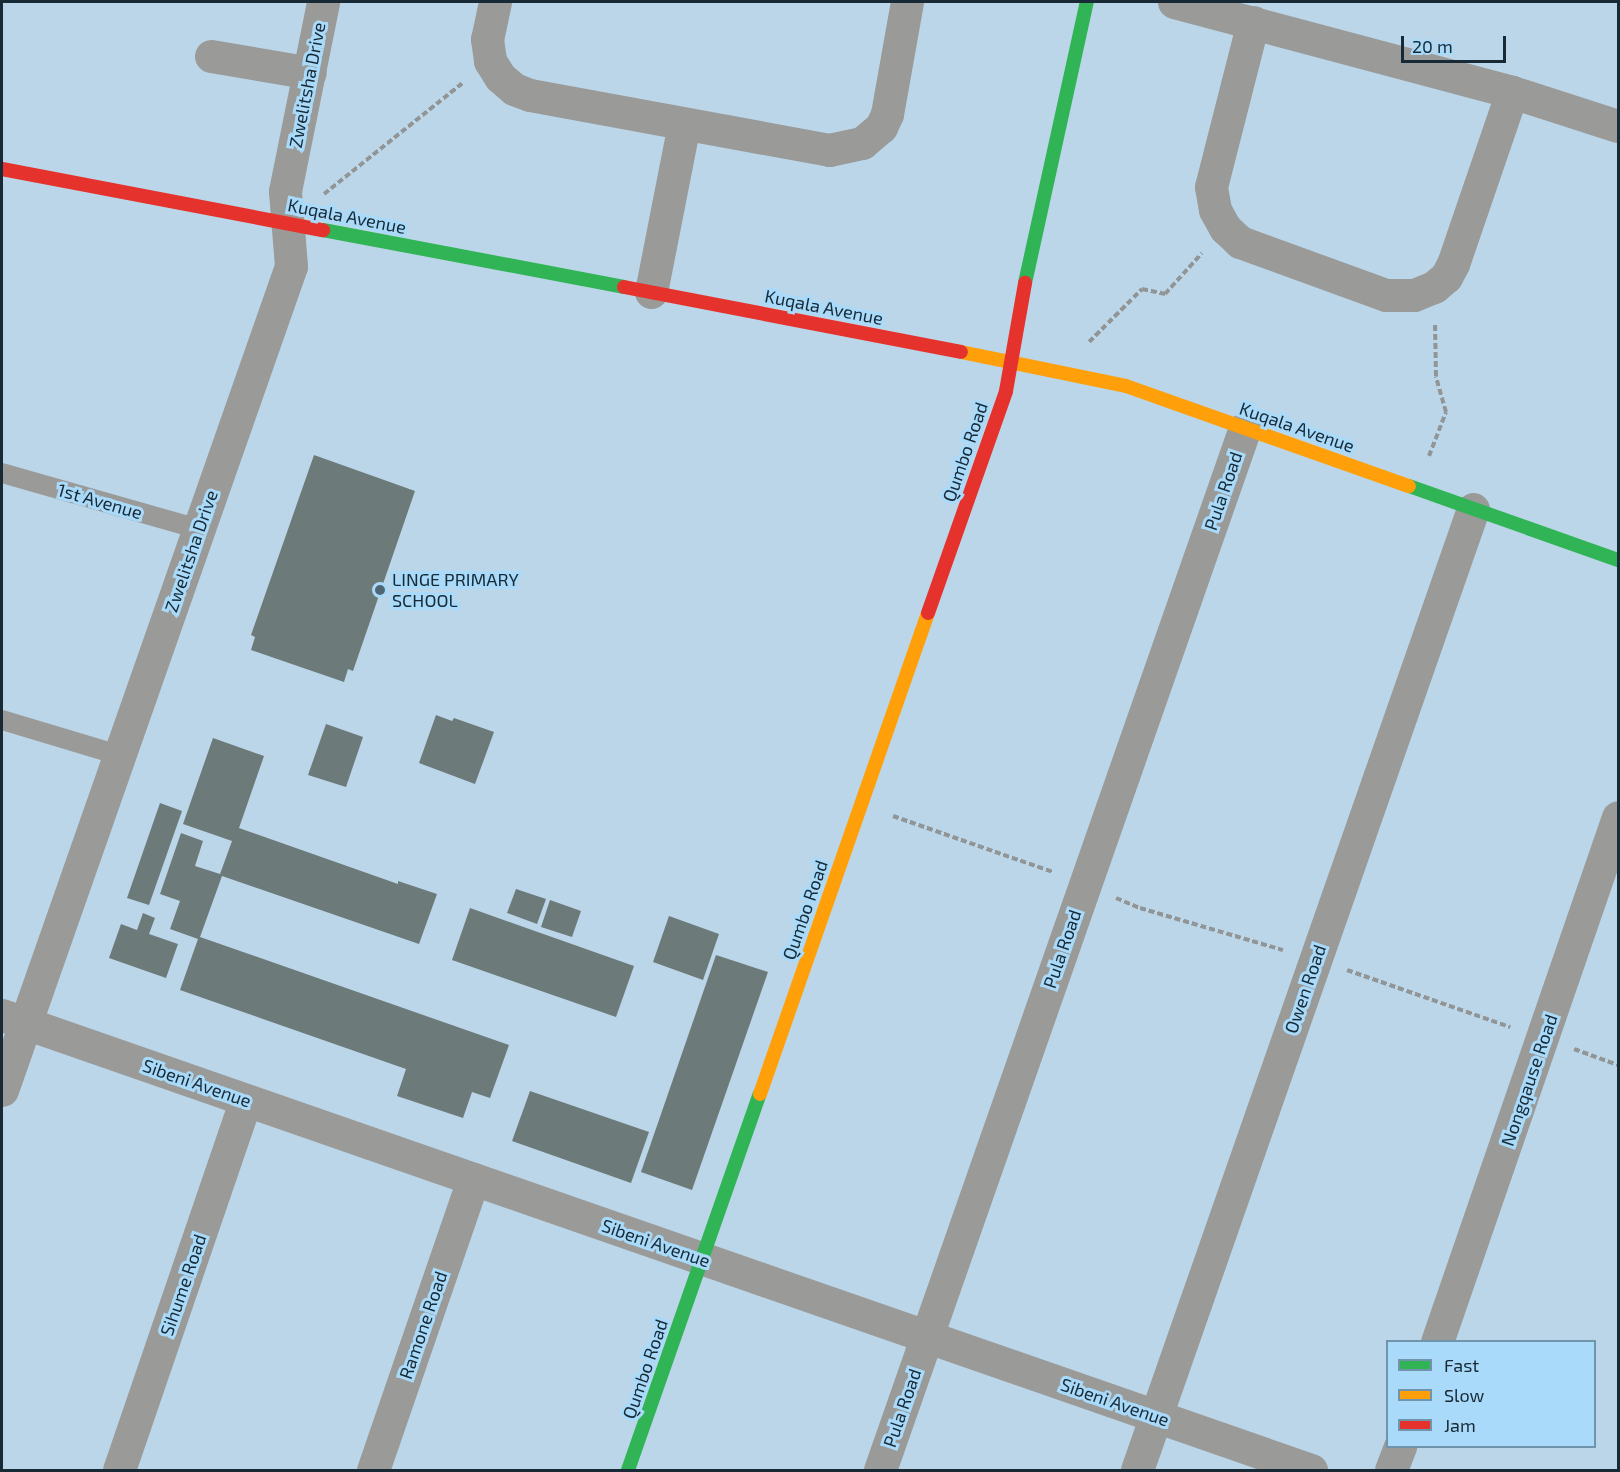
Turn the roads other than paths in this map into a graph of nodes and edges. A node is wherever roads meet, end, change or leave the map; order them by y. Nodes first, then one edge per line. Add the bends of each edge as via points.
1 (323, 2) edge
2 (495, 2) edge
3 (907, 2) edge
4 (1087, 2) edge
5 (1174, 2) edge
6 (1253, 22) junction
7 (211, 56) dead end
8 (310, 73) junction
9 (1512, 92) junction
10 (684, 124) junction
11 (1618, 126) edge
12 (2, 169) edge
13 (288, 223) junction
14 (651, 292) junction
15 (1010, 361) junction
16 (1245, 428) junction
17 (2, 473) edge
18 (1473, 508) junction
19 (199, 529) junction
20 (1618, 560) edge
21 (2, 720) edge
22 (119, 755) junction
23 (1618, 817) edge
24 (13, 1019) edge
25 (2, 1090) edge
26 (246, 1100) junction
27 (473, 1179) junction
28 (702, 1258) junction
29 (927, 1337) junction
30 (1437, 1340) edge
31 (1156, 1417) junction
32 (1399, 1448) edge
33 (119, 1470) edge
34 (373, 1470) edge
35 (628, 1470) edge
36 (880, 1470) edge
37 (1137, 1470) edge
38 (1311, 1470) edge
39 (1391, 1470) edge

1 - 8 street, Zwelitsha Drive
2 - 10 street via 487,39 490,61 514,89
3 - 10 street via 887,114 881,127 862,143 829,150
4 - 15 street, Qumbo Road
5 - 6 street
6 - 9 street
6 - 9 street via 1212,187 1215,210 1225,228 1240,242 1386,295 1414,295 1446,277
7 - 8 street
8 - 13 street, Zwelitsha Drive via 285,191
9 - 11 street
10 - 14 street
12 - 13 street, Kuqala Avenue
13 - 14 street, Kuqala Avenue
13 - 19 street, Zwelitsha Drive via 291,266
14 - 15 street, Kuqala Avenue
15 - 16 street, Kuqala Avenue via 1126,386
15 - 28 street, Qumbo Road via 1006,391
16 - 18 street, Kuqala Avenue
16 - 29 street, Pula Road
17 - 19 lane, 1st Avenue
18 - 20 street, Kuqala Avenue
18 - 31 street, Owen Road
19 - 22 street, Zwelitsha Drive
21 - 22 lane
22 - 24 street, Zwelitsha Drive
23 - 30 street, Nongqause Road
24 - 25 street, Zwelitsha Drive
24 - 26 street, Sibeni Avenue
26 - 27 street, Sibeni Avenue
26 - 33 street, Sihume Road
27 - 28 street, Sibeni Avenue
27 - 34 street, Ramone Road
28 - 29 street, Sibeni Avenue
28 - 35 street, Qumbo Road
29 - 31 street, Sibeni Avenue
29 - 36 street, Pula Road
31 - 37 street, Owen Road
31 - 38 street, Sibeni Avenue
32 - 39 street

